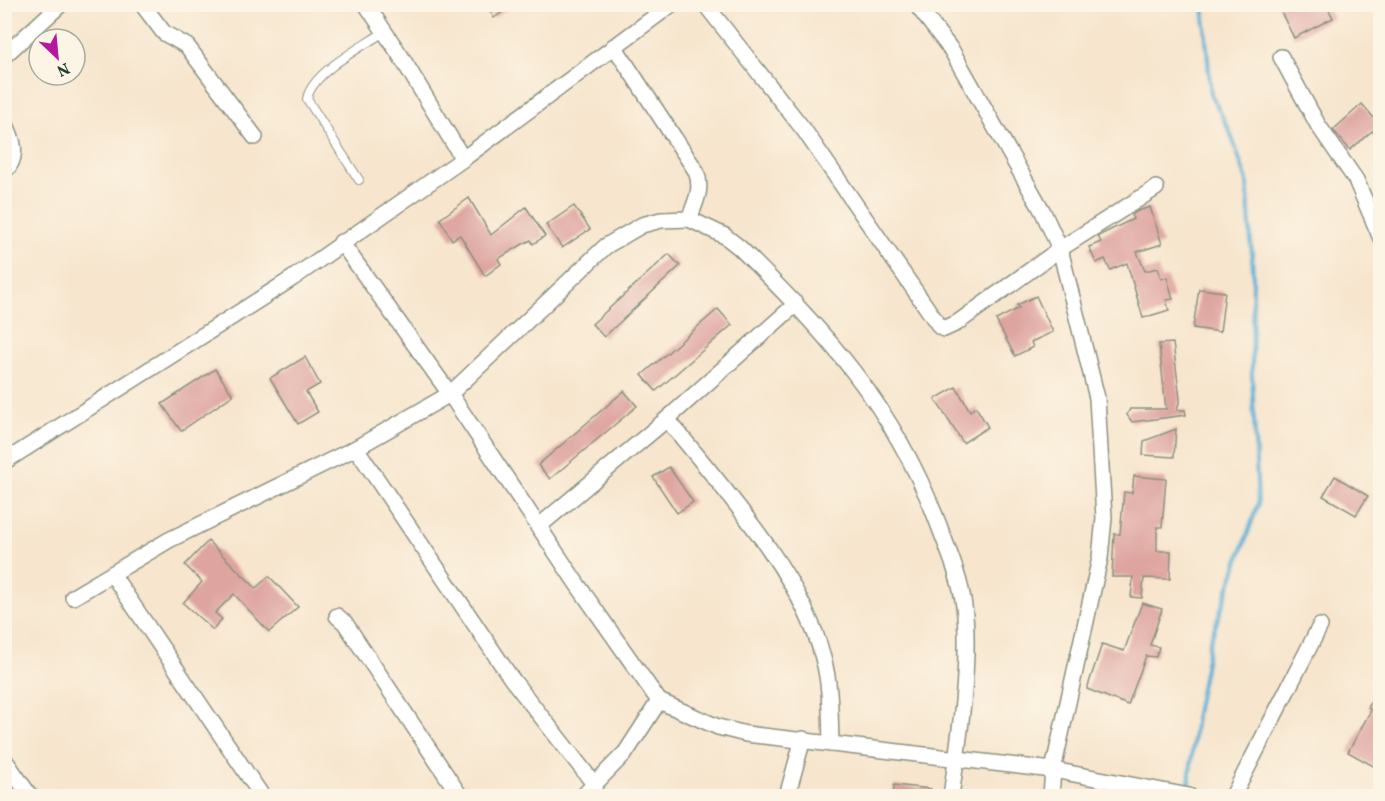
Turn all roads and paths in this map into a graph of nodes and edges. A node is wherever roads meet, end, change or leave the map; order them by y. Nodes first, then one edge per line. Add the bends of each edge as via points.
1 (61, 4) edge
2 (142, 4) edge
3 (672, 4) edge
4 (705, 4) edge
5 (916, 4) edge
6 (368, 5) edge
7 (384, 32) junction
8 (614, 46) junction
9 (4, 56) edge
10 (1281, 57) dead end
11 (4, 121) edge
12 (255, 137) dead end
13 (463, 159) junction
14 (4, 172) edge
15 (359, 180) dead end
16 (1156, 188) dead end
17 (689, 219) junction
18 (1379, 227) edge
19 (341, 242) junction
20 (1060, 249) junction
21 (796, 304) junction
22 (450, 394) junction
23 (667, 419) junction
24 (356, 448) junction
25 (4, 462) edge
26 (538, 527) junction
27 (112, 574) junction
28 (73, 597) dead end
29 (338, 616) dead end
30 (1320, 626) dead end
31 (659, 701) junction
32 (803, 740) junction
33 (831, 744) junction
34 (957, 757) junction
35 (4, 759) edge
36 (1053, 770) junction
37 (595, 785) junction
38 (1183, 795) edge
39 (30, 796) edge
40 (262, 796) edge
41 (460, 796) edge
42 (583, 796) edge
43 (787, 796) edge
44 (951, 796) edge
45 (1051, 796) edge
46 (1233, 796) edge

1 - 9 street
2 - 12 street via 164,33 187,46
3 - 8 street
4 - 20 street via 804,130 940,327 957,323
5 - 20 street via 952,51
6 - 7 street
7 - 13 street
7 - 15 lane via 318,78 309,88 307,99
8 - 13 street
8 - 17 street via 696,171 700,194
10 - 18 street via 1318,125 1356,180
11 - 14 street via 14,148 12,161
13 - 19 street
16 - 20 street
17 - 21 street via 725,236
17 - 22 street via 642,225 606,246
19 - 22 street
19 - 25 street via 293,278
20 - 36 street via 1097,398 1104,518 1100,558
21 - 23 street
21 - 34 street via 869,389 929,499 952,561 963,604 966,639
22 - 24 street
22 - 26 street
23 - 26 street
23 - 33 street via 756,534 801,601 824,658
24 - 27 street via 170,540
24 - 37 street via 511,678
26 - 31 street
27 - 28 street
27 - 40 street
29 - 41 street
30 - 46 street
31 - 32 street via 718,727
31 - 37 street via 626,752
32 - 33 street
32 - 43 street
33 - 34 street
34 - 36 street
34 - 44 street
35 - 39 street
36 - 38 street
36 - 45 street
37 - 42 street

